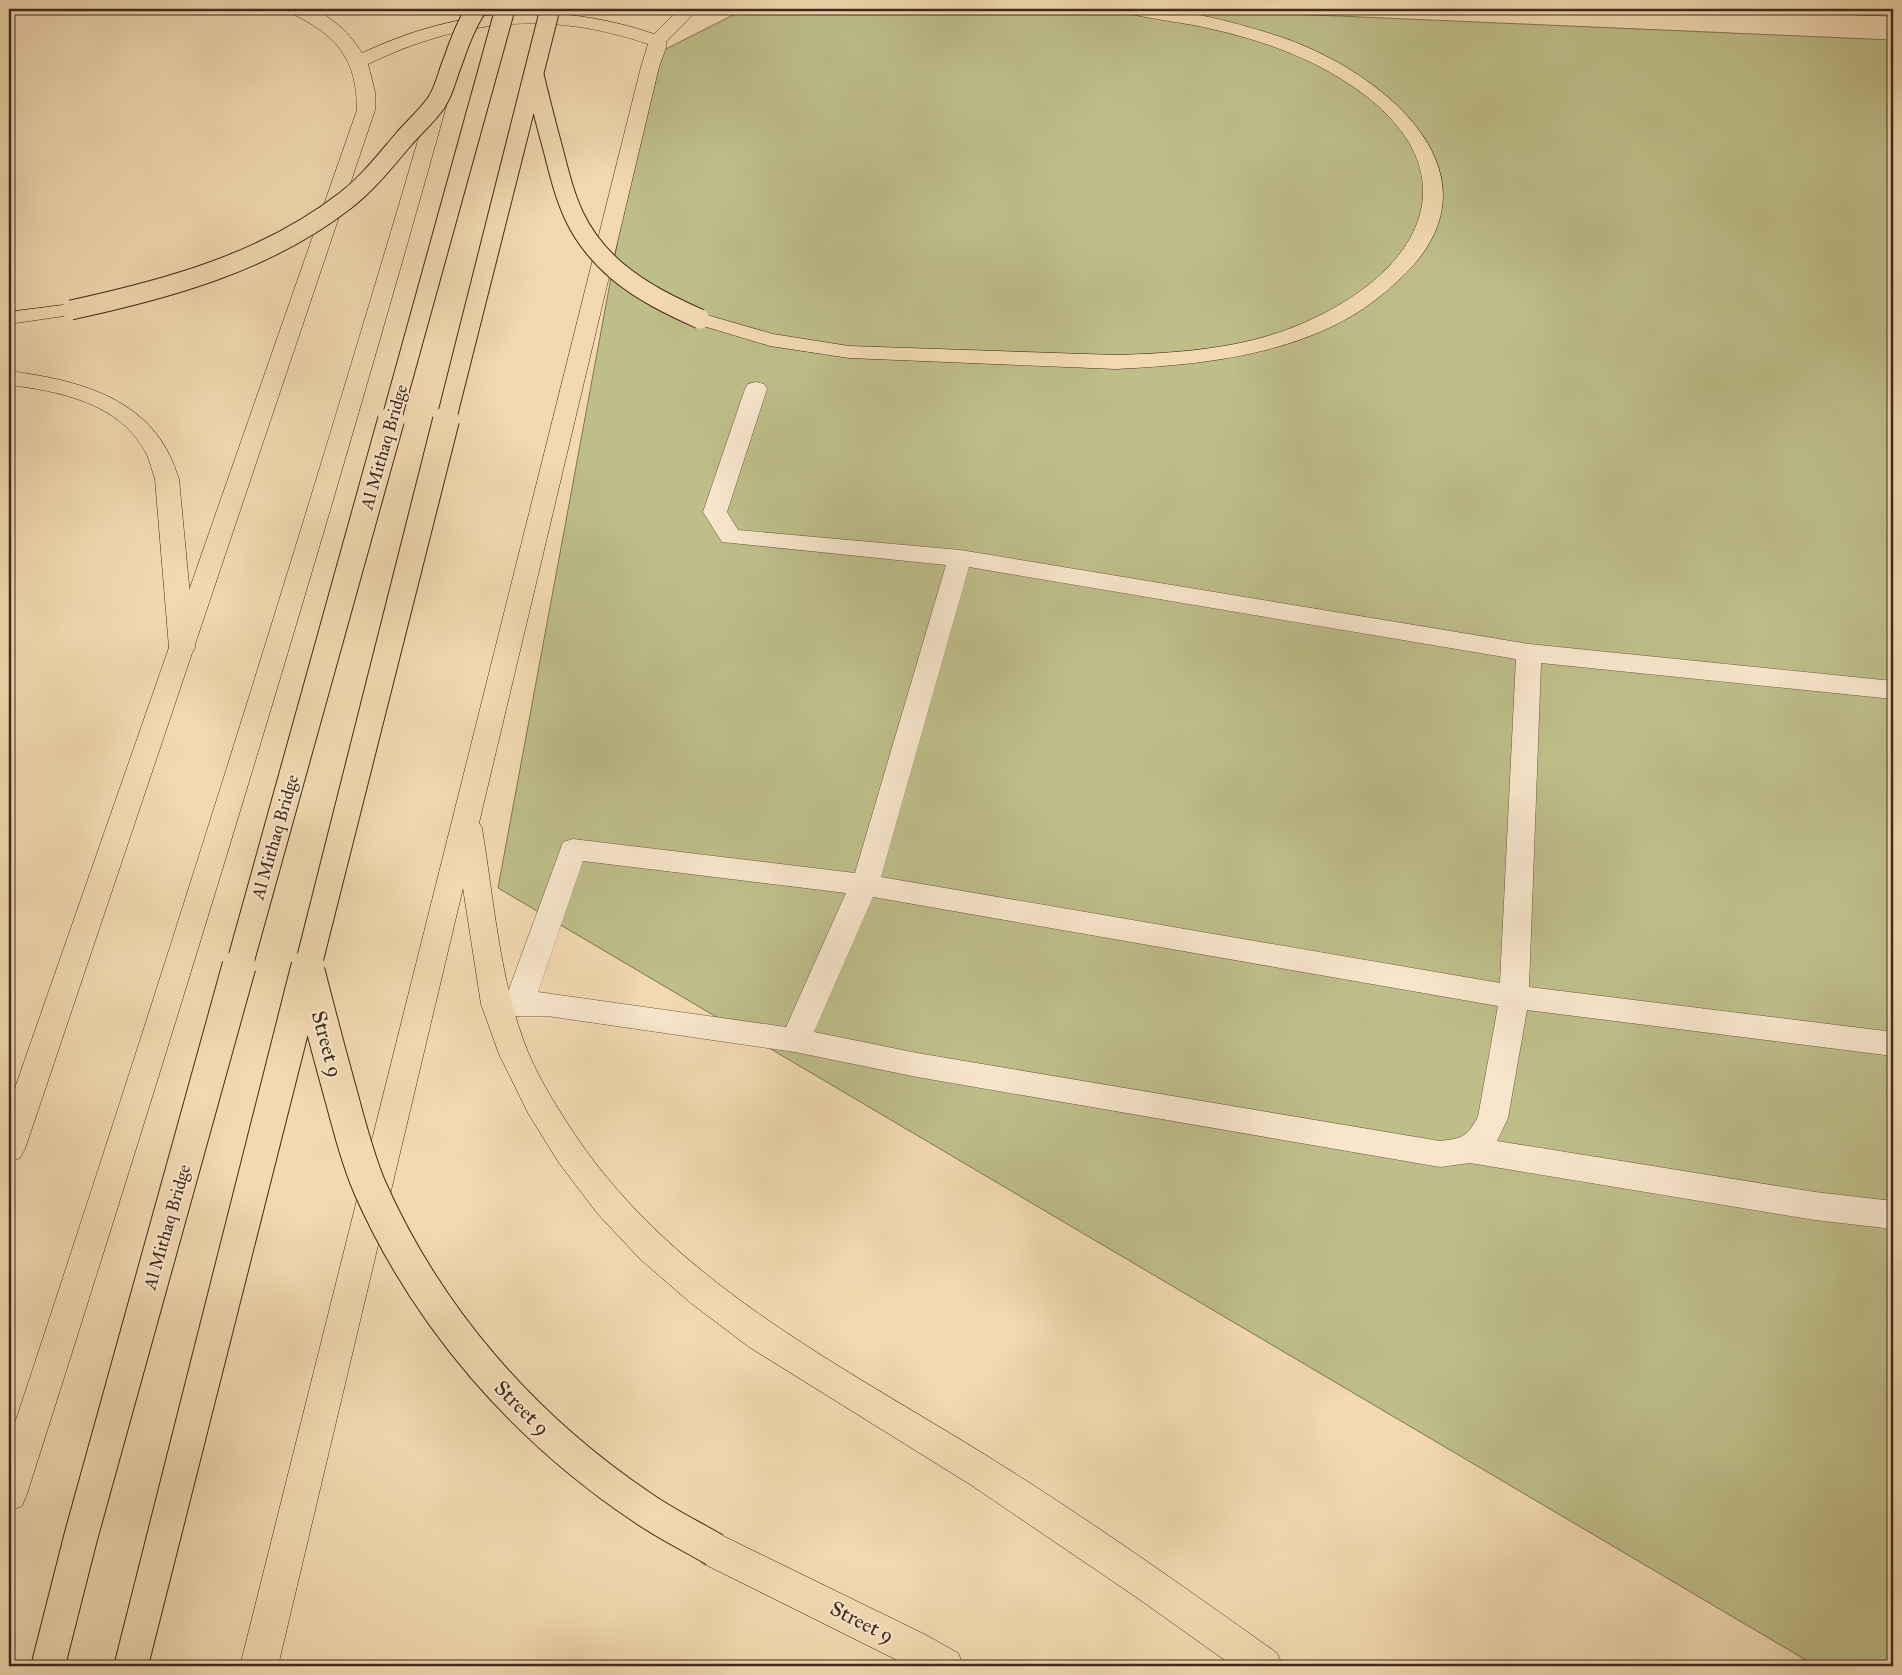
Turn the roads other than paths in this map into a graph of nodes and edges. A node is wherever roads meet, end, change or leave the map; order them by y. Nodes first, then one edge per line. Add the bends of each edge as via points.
1 (298, 9) edge
2 (476, 9) edge
3 (506, 9) edge
4 (550, 9) edge
5 (689, 9) edge
6 (1132, 9) edge
7 (1833, 9) edge
8 (1893, 11) edge
9 (657, 41) junction
10 (359, 60) junction
11 (534, 73) junction
12 (440, 96) junction
13 (9, 318) edge
14 (9, 378) edge
15 (756, 389) dead end
16 (960, 558) junction
17 (182, 648) junction
18 (1529, 653) junction
19 (1893, 690) edge
20 (466, 816) junction
21 (865, 885) junction
22 (307, 967) junction
23 (1514, 997) junction
24 (507, 1004) junction
25 (795, 1040) junction
26 (1893, 1044) edge
27 (9, 1149) edge
28 (1470, 1150) junction
29 (1893, 1215) edge
30 (9, 1494) edge
31 (48, 1666) edge
32 (130, 1666) edge
33 (259, 1666) edge
34 (945, 1666) edge
35 (1264, 1666) edge

1 - 10 main road via 336,33
2 - 12 main road, bridge via 454,55
3 - 31 main road, Al Mithaq Bridge, bridge via 84,1526
4 - 11 main road, bridge
5 - 9 main road
6 - 11 main road, bridge via 1212,23 1272,39 1326,62 1390,107 1418,142 1427,161 1433,199 1430,219 1422,238 1394,276 1349,309 1288,336 1217,354 1150,362 849,352 770,340 700,319 641,290 599,255 572,217 565,198
7 - 8 main road
9 - 10 main road via 622,28 590,22 510,18 428,32
9 - 20 main road
10 - 17 main road via 368,92 366,110
11 - 22 main road, bridge
12 - 13 main road, bridge via 370,179 325,215 286,240 208,274 164,288 72,310
12 - 30 main road via 261,708
14 - 17 main road via 56,385 104,402 140,427 152,443 162,460 166,479
15 - 16 lane via 715,512 730,537
16 - 18 lane
16 - 21 lane
17 - 27 main road
18 - 19 lane
18 - 23 lane
20 - 24 main road
20 - 33 main road
21 - 23 lane
21 - 24 lane via 573,850
21 - 25 lane
22 - 32 main road, bridge
22 - 34 main road, Street 9, bridge via 350,1129 370,1187 397,1245 431,1301 473,1358 522,1411 579,1462 643,1508 715,1550
23 - 26 lane
23 - 28 lane via 1493,1118 1483,1137
24 - 25 lane via 548,1004
24 - 35 main road via 518,1062 539,1104 570,1154 608,1203 660,1256 761,1336 983,1473
25 - 28 lane via 917,1065 1440,1154
28 - 29 lane via 1815,1206

